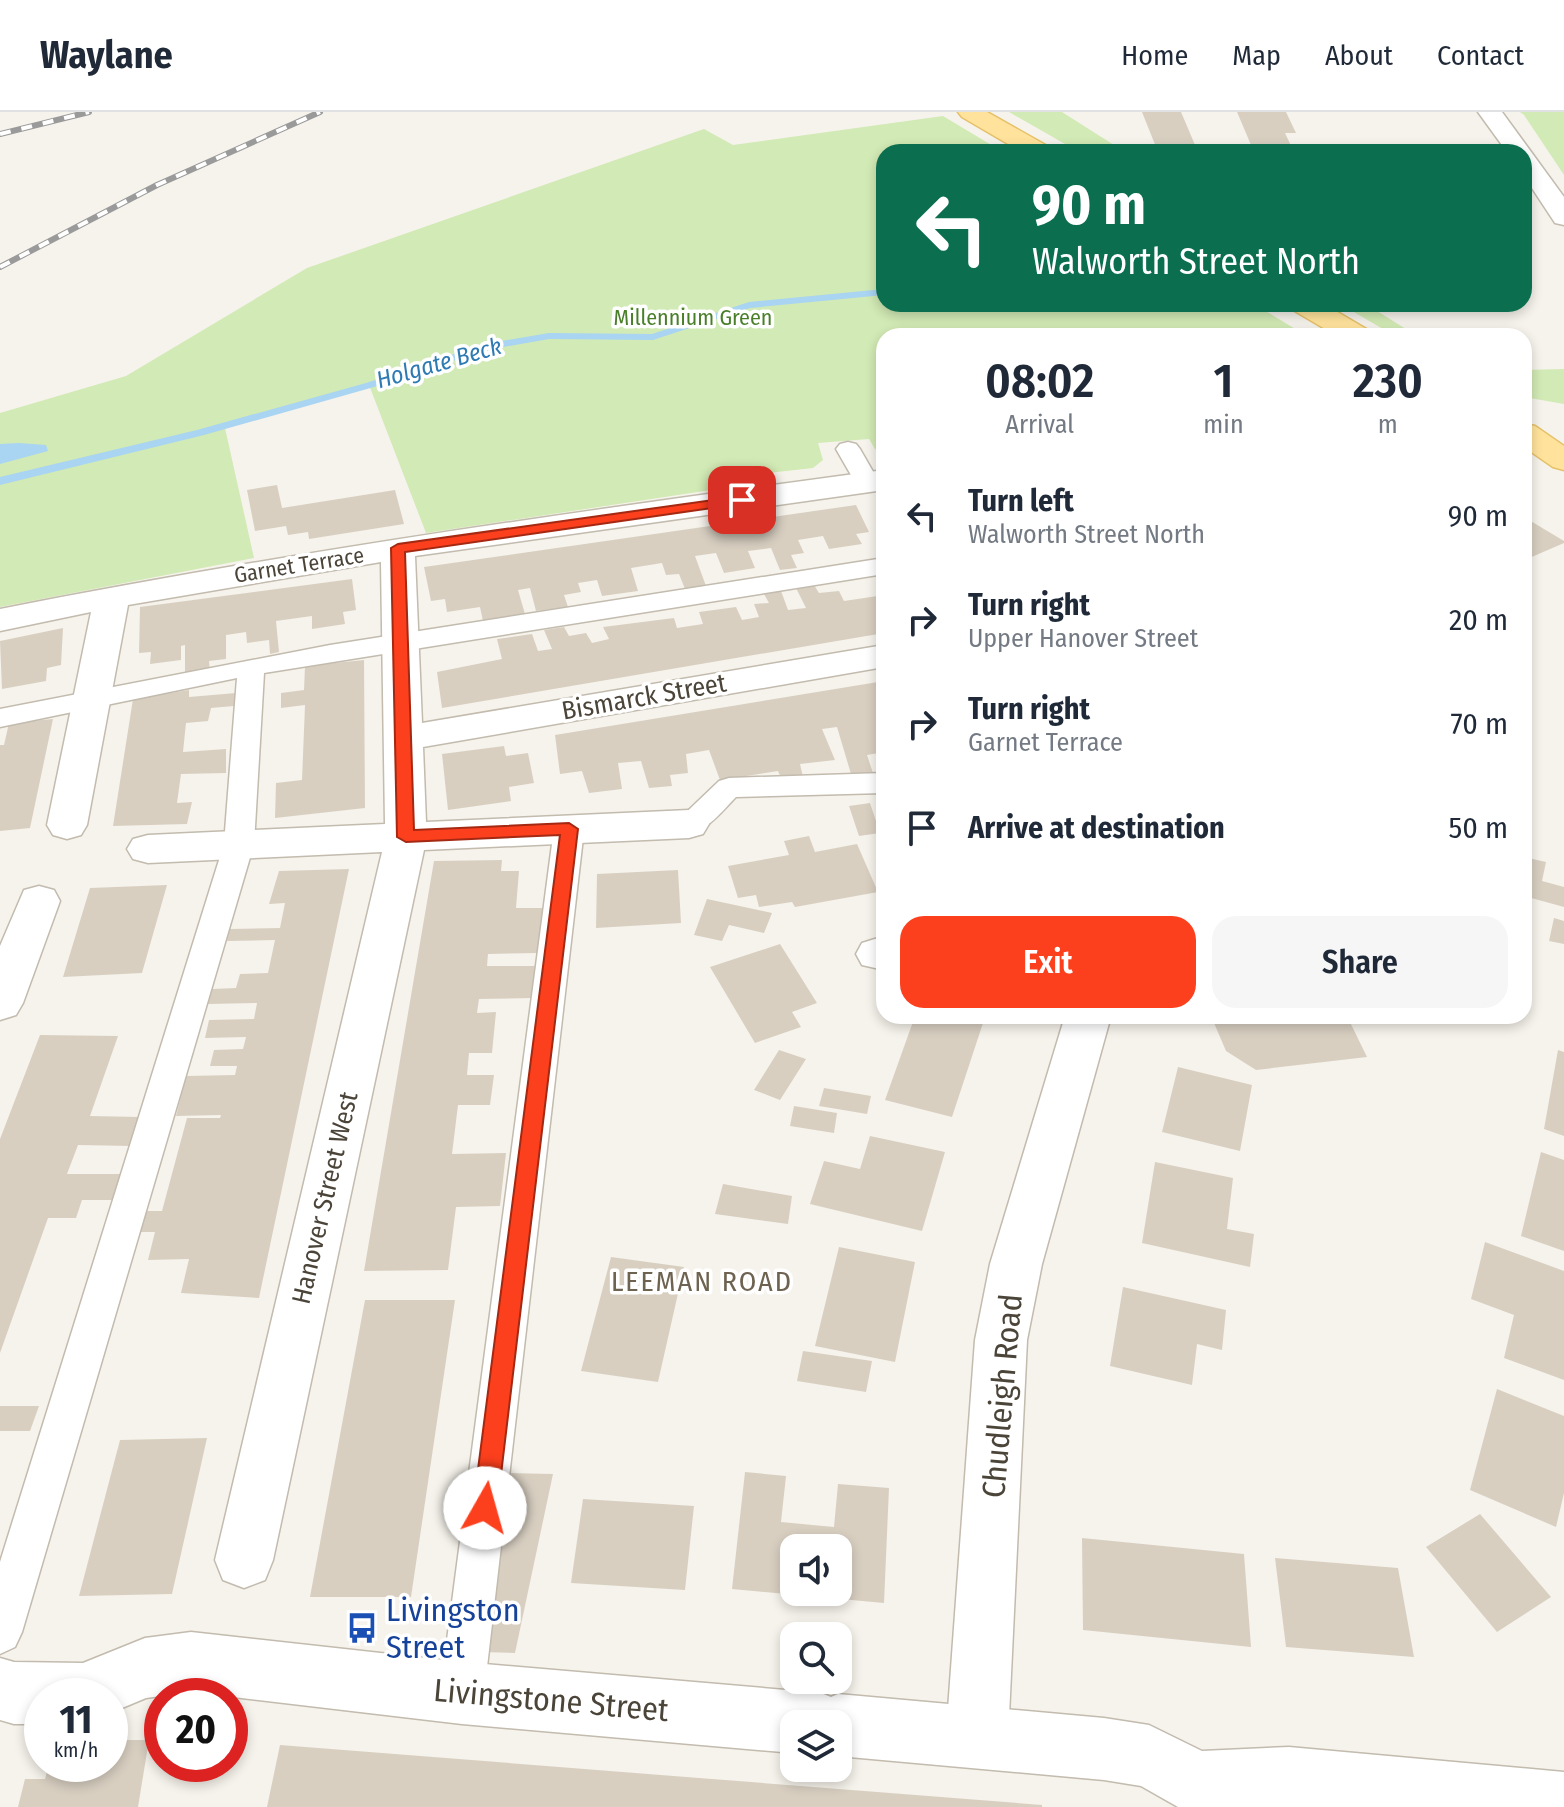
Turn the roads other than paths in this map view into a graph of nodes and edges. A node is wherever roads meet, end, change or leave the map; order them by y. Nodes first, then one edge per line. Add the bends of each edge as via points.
1 (970, 112) edge
2 (1489, 115) edge
3 (1026, 144) edge
4 (1513, 144) edge
5 (1532, 169) edge
6 (1564, 217) edge
7 (1317, 312) edge
8 (1344, 328) edge
9 (848, 449) dead end
10 (875, 481) edge
11 (398, 548) junction
12 (876, 567) edge
13 (112, 597) junction
14 (0, 620) edge
15 (401, 642) junction
16 (876, 657) edge
17 (251, 669) junction
18 (92, 697) junction
19 (0, 718) edge
20 (405, 738) junction
21 (876, 783) edge
22 (689, 824) joint
23 (67, 825) dead end
24 (569, 829) junction
25 (406, 837) junction
26 (239, 844) junction
27 (148, 849) dead end
28 (39, 901) dead end
29 (0, 1003) edge
30 (1086, 1024) edge
31 (244, 1560) dead end
32 (0, 1632) edge
33 (0, 1689) edge
34 (462, 1693) junction
35 (780, 1720) edge
36 (852, 1726) edge
37 (977, 1737) junction
38 (1228, 1795) edge
39 (1524, 1803) edge

1 - 3 main road
2 - 4 street
5 - 6 street
7 - 8 main road
9 - 10 lane
10 - 11 street, Garnet Terrace
11 - 13 street, Garnet Terrace
11 - 15 street, Hanover Street West
12 - 15 lane
13 - 14 street, Garnet Terrace
13 - 18 street
15 - 17 lane
15 - 20 street, Hanover Street West
16 - 20 street, Bismarck Street
17 - 18 lane
17 - 26 lane
18 - 19 lane
18 - 23 street
20 - 25 street, Hanover Street West
21 - 22 lane via 729,788
22 - 24 street
24 - 25 street
24 - 34 lane
25 - 26 street
25 - 31 street, Hanover Street West
26 - 27 street
26 - 32 lane
28 - 29 street
30 - 37 street, Chudleigh Road via 1016,1264 1001,1340
33 - 34 street, Livingstone Street via 83,1694 145,1668 191,1662
34 - 35 street, Livingstone Street
36 - 37 street
37 - 38 street via 1149,1756
38 - 39 street via 1289,1779

